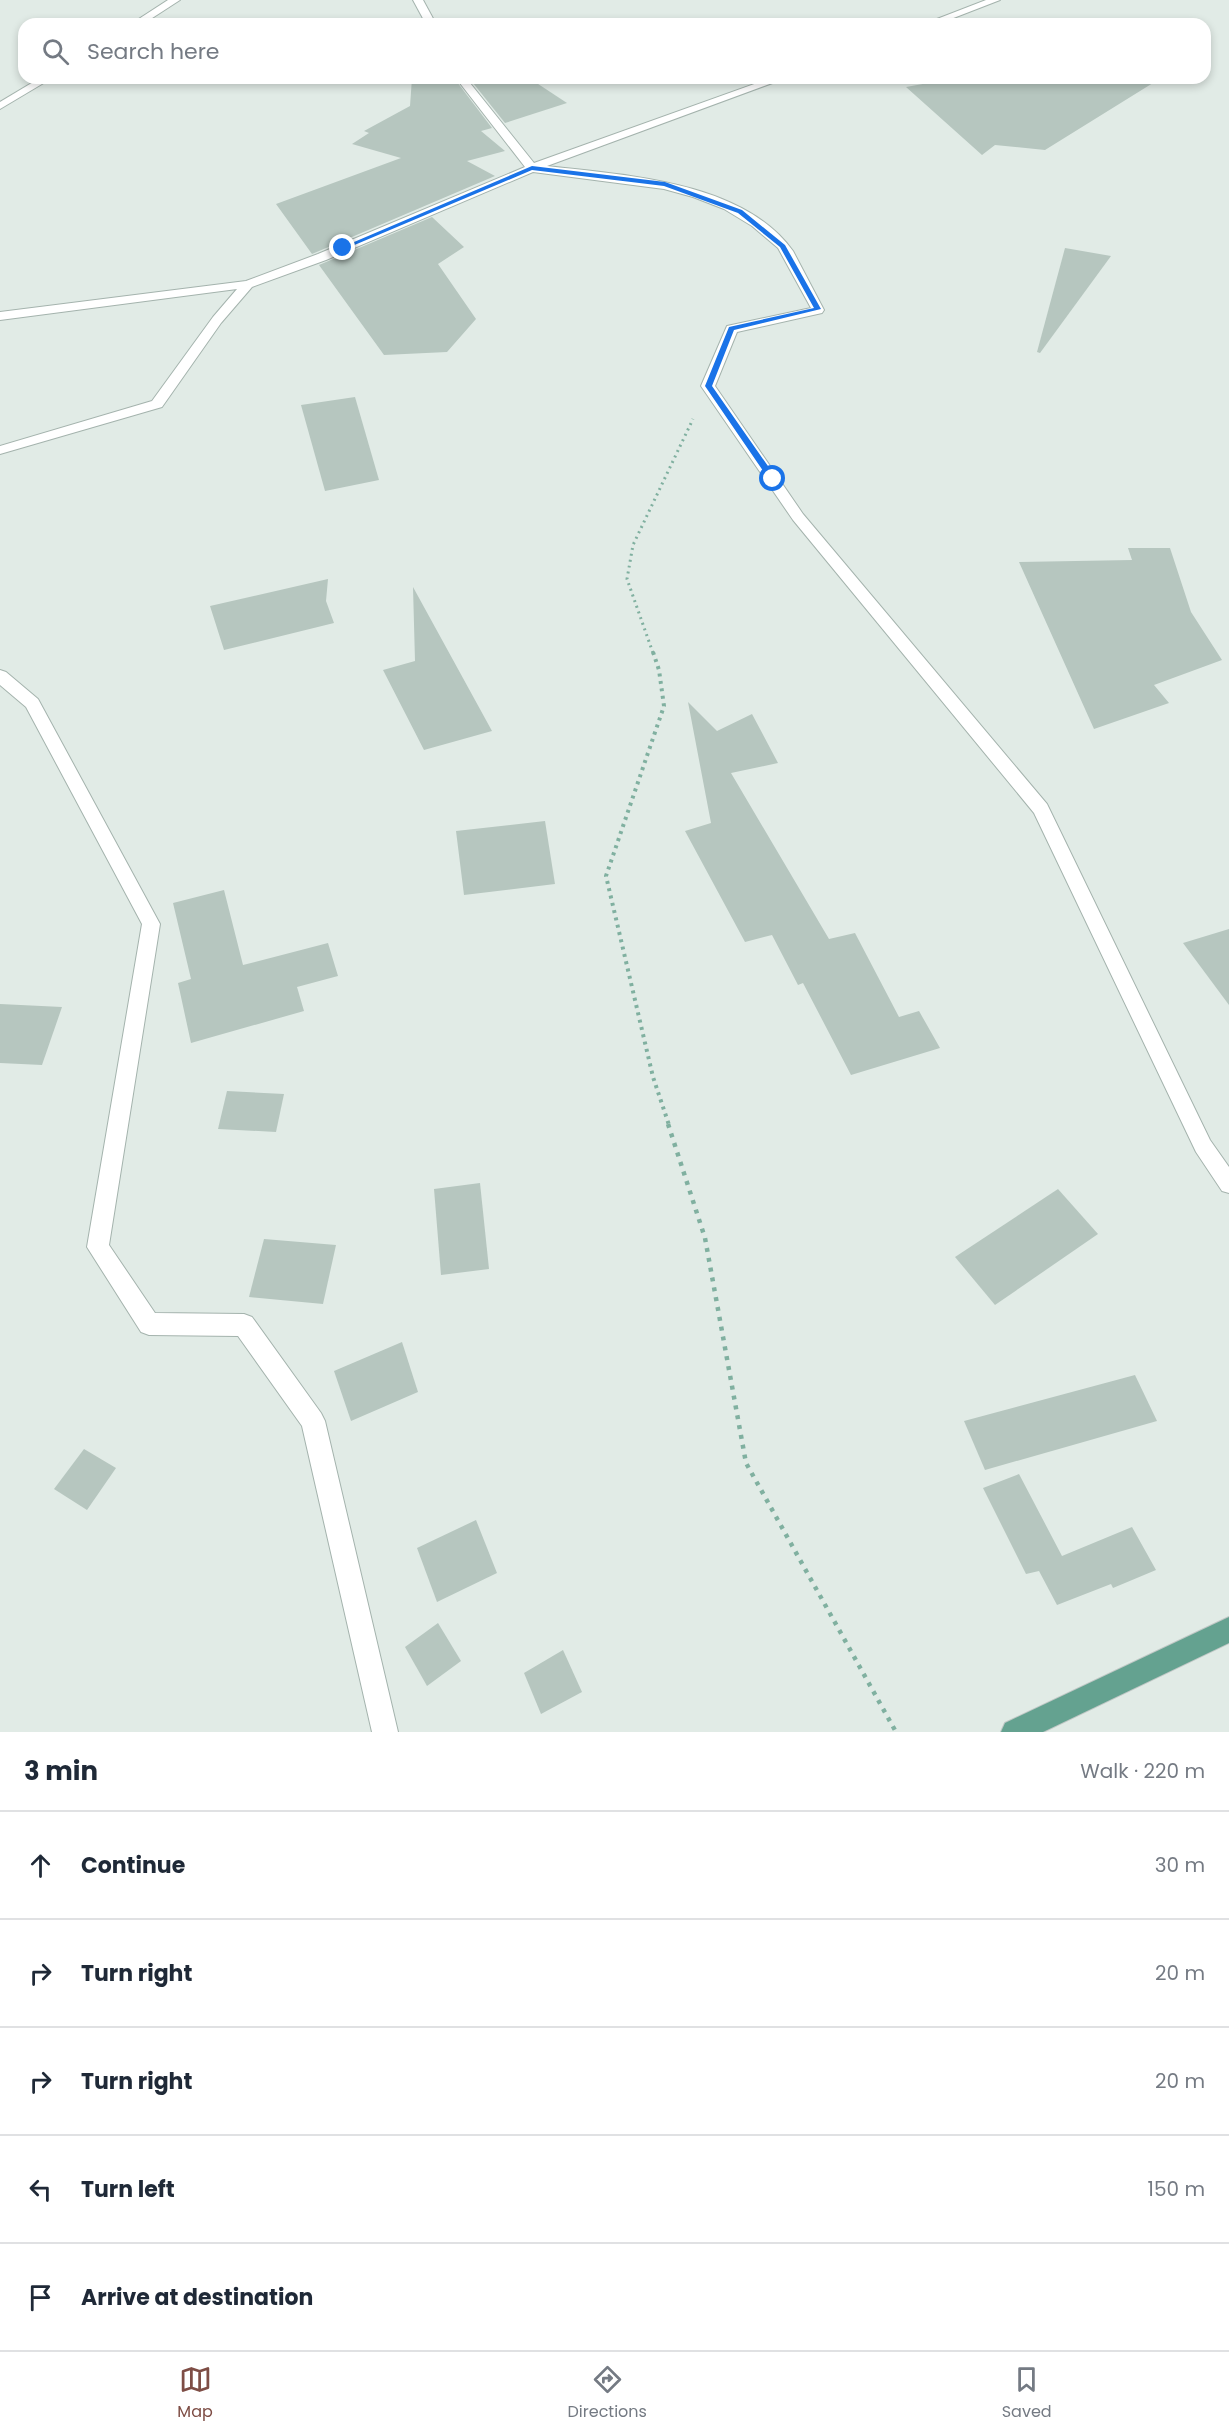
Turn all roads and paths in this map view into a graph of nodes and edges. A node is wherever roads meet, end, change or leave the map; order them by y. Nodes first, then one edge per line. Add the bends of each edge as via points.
1 (176, 0) edge
2 (418, 0) edge
3 (995, 0) edge
4 (146, 18) edge
5 (428, 18) edge
6 (946, 18) edge
7 (37, 84) edge
8 (466, 84) edge
9 (764, 84) edge
10 (0, 106) edge
11 (532, 168) junction
12 (248, 284) junction
13 (0, 316) edge
14 (708, 386) junction
15 (0, 450) edge
16 (0, 676) edge
17 (1229, 1184) edge
18 (1229, 1630) edge
19 (385, 1732) edge
20 (896, 1732) edge
21 (1014, 1732) edge

1 - 4 street
2 - 5 street
3 - 6 street
7 - 10 street
8 - 11 street
9 - 11 street
11 - 12 street
11 - 14 street via 665,184 740,211 783,246 818,309 732,329
12 - 13 street
12 - 15 street via 157,404
14 - 17 street via 798,517 1041,809 1203,1146
14 - 20 path via 633,545 627,579 659,670 664,706 606,876 653,1077 705,1238 746,1463
16 - 19 street via 32,703 151,924 98,1247 149,1324 244,1325 313,1421
18 - 21 main road

